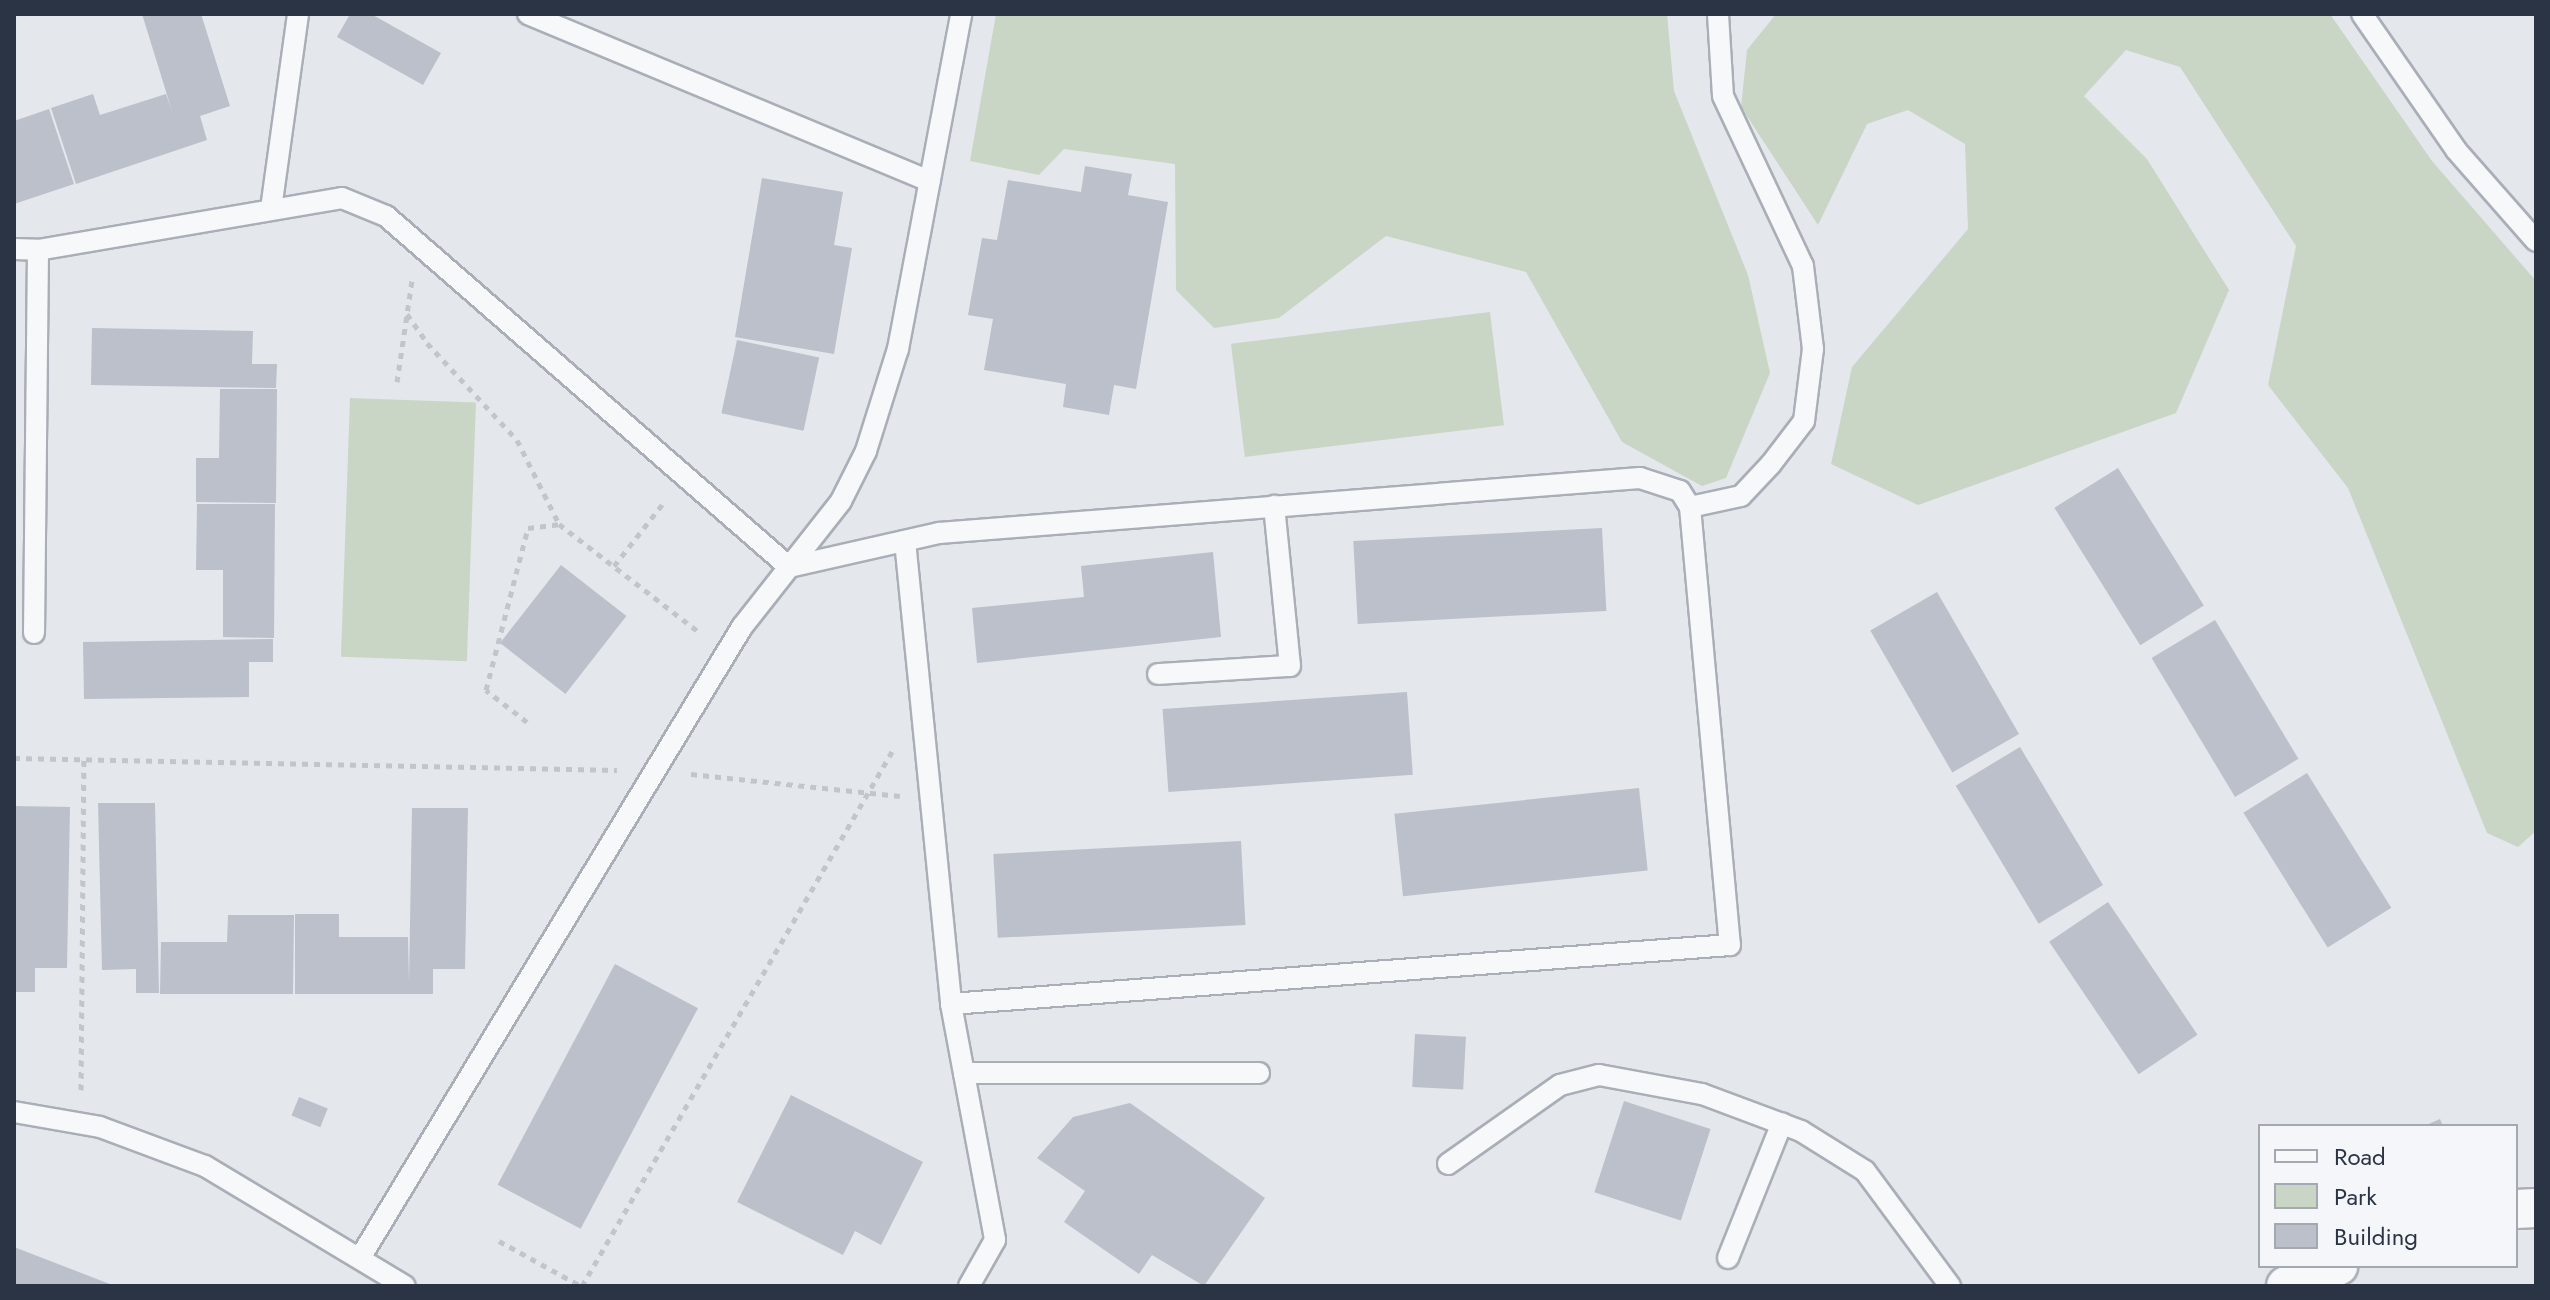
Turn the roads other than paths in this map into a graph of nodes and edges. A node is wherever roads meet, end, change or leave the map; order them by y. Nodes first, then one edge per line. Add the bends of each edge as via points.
1 (298, 14) edge
2 (528, 14) edge
3 (961, 14) edge
4 (1718, 14) edge
5 (2362, 14) edge
6 (553, 19) edge
7 (930, 181) junction
8 (271, 209) junction
9 (2536, 241) edge
10 (14, 249) edge
11 (38, 250) junction
12 (1274, 506) junction
13 (1690, 507) junction
14 (905, 541) junction
15 (789, 567) junction
16 (34, 633) dead end
17 (1158, 674) dead end
18 (951, 1004) junction
19 (964, 1073) junction
20 (1259, 1073) dead end
21 (14, 1112) edge
22 (1782, 1123) junction
23 (1448, 1164) dead end
24 (360, 1258) junction
25 (1728, 1258) dead end
26 (2333, 1268) edge
27 (405, 1286) edge
28 (969, 1286) edge
29 (1950, 1286) edge
30 (2286, 1286) edge

1 - 8 lane
2 - 6 lane
3 - 7 lane
4 - 13 lane via 1723,96 1803,266 1813,349 1804,421 1771,464 1741,496
5 - 9 lane via 2456,150
6 - 7 lane
7 - 15 lane via 898,349 866,451 841,501
8 - 11 lane
8 - 15 lane via 342,198 386,216
10 - 11 lane
11 - 16 lane
12 - 13 lane via 1640,478 1680,491
12 - 14 lane via 939,533
12 - 17 lane via 1290,666
13 - 18 lane via 1730,945
14 - 15 lane
14 - 18 lane
15 - 24 lane via 726,653
18 - 19 lane
19 - 20 lane
19 - 28 lane via 995,1240
21 - 24 lane via 81,1123 205,1166
22 - 23 lane via 1702,1094 1599,1075 1560,1085
22 - 25 lane
22 - 29 lane via 1865,1171
24 - 27 lane
26 - 30 street

